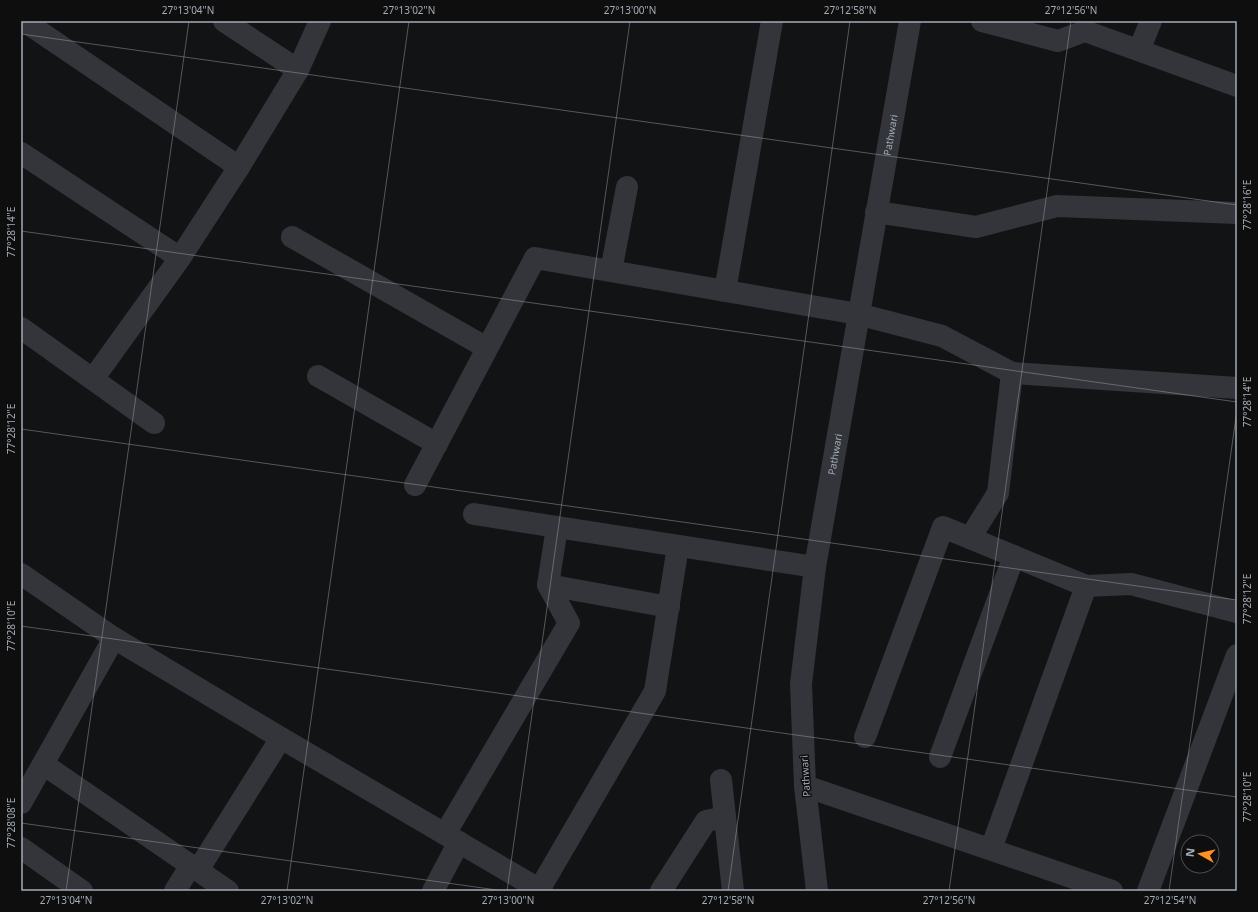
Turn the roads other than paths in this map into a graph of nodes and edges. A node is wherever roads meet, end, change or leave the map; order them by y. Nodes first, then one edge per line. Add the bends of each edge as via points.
1 (24, 21) edge
2 (224, 21) edge
3 (320, 21) edge
4 (772, 21) edge
5 (910, 21) edge
6 (982, 21) edge
7 (1151, 21) edge
8 (1006, 24) edge
9 (1139, 50) junction
10 (298, 70) junction
11 (1237, 86) edge
12 (21, 153) edge
13 (239, 167) junction
14 (627, 186) dead end
15 (876, 212) junction
16 (1237, 213) edge
17 (292, 237) dead end
18 (180, 258) junction
19 (611, 271) junction
20 (725, 291) junction
21 (858, 314) junction
22 (21, 328) edge
23 (487, 348) junction
24 (1012, 373) junction
25 (318, 376) dead end
26 (93, 379) junction
27 (1237, 388) edge
28 (154, 422) dead end
29 (437, 444) junction
30 (415, 485) dead end
31 (474, 514) dead end
32 (557, 527) junction
33 (970, 538) junction
34 (678, 546) junction
35 (1014, 556) junction
36 (816, 567) junction
37 (21, 574) edge
38 (548, 585) junction
39 (1086, 586) junction
40 (669, 607) junction
41 (1237, 612) edge
42 (114, 638) junction
43 (1237, 655) edge
44 (865, 737) dead end
45 (281, 738) junction
46 (940, 757) dead end
47 (43, 764) junction
48 (721, 780) dead end
49 (805, 786) junction
50 (21, 803) edge
51 (725, 817) junction
52 (452, 838) junction
53 (21, 848) edge
54 (991, 849) junction
55 (194, 868) junction
56 (541, 890) edge
57 (82, 891) edge
58 (175, 891) edge
59 (228, 891) edge
60 (432, 891) edge
61 (661, 891) edge
62 (733, 891) edge
63 (817, 891) edge
64 (1112, 891) edge
65 (1148, 891) edge

1 - 13 street
2 - 10 street
3 - 10 street
4 - 20 street
5 - 15 street, Pathwari
6 - 8 street
7 - 9 street
8 - 9 street via 1058,41 1085,31
9 - 11 street
10 - 13 street
12 - 18 street
13 - 18 street
14 - 19 street
15 - 16 street via 976,227 1057,206
15 - 21 street, Pathwari
17 - 23 street
18 - 26 street
19 - 20 street
19 - 23 street via 535,258
20 - 21 street
21 - 24 street via 942,336
21 - 36 street, Pathwari
22 - 26 street
23 - 29 street
24 - 27 street
24 - 33 street via 998,493
25 - 29 street
26 - 28 street
29 - 30 street
31 - 32 street
32 - 34 street
32 - 38 street
33 - 35 street
33 - 44 street via 943,527
34 - 36 street
34 - 40 street
35 - 39 street
35 - 46 street
36 - 49 street, Pathwari via 801,684
37 - 42 street
38 - 40 street
38 - 52 street via 569,623
39 - 41 street via 1131,584
39 - 54 street
40 - 56 street via 655,691
42 - 45 street
42 - 47 street
43 - 65 street
45 - 52 street
45 - 55 street
47 - 50 street
47 - 55 street
48 - 51 street
49 - 54 street
49 - 63 street, Pathwari
51 - 61 street via 706,821
51 - 62 street
52 - 56 street
52 - 60 street
53 - 57 street
54 - 64 street
55 - 58 street
55 - 59 street

